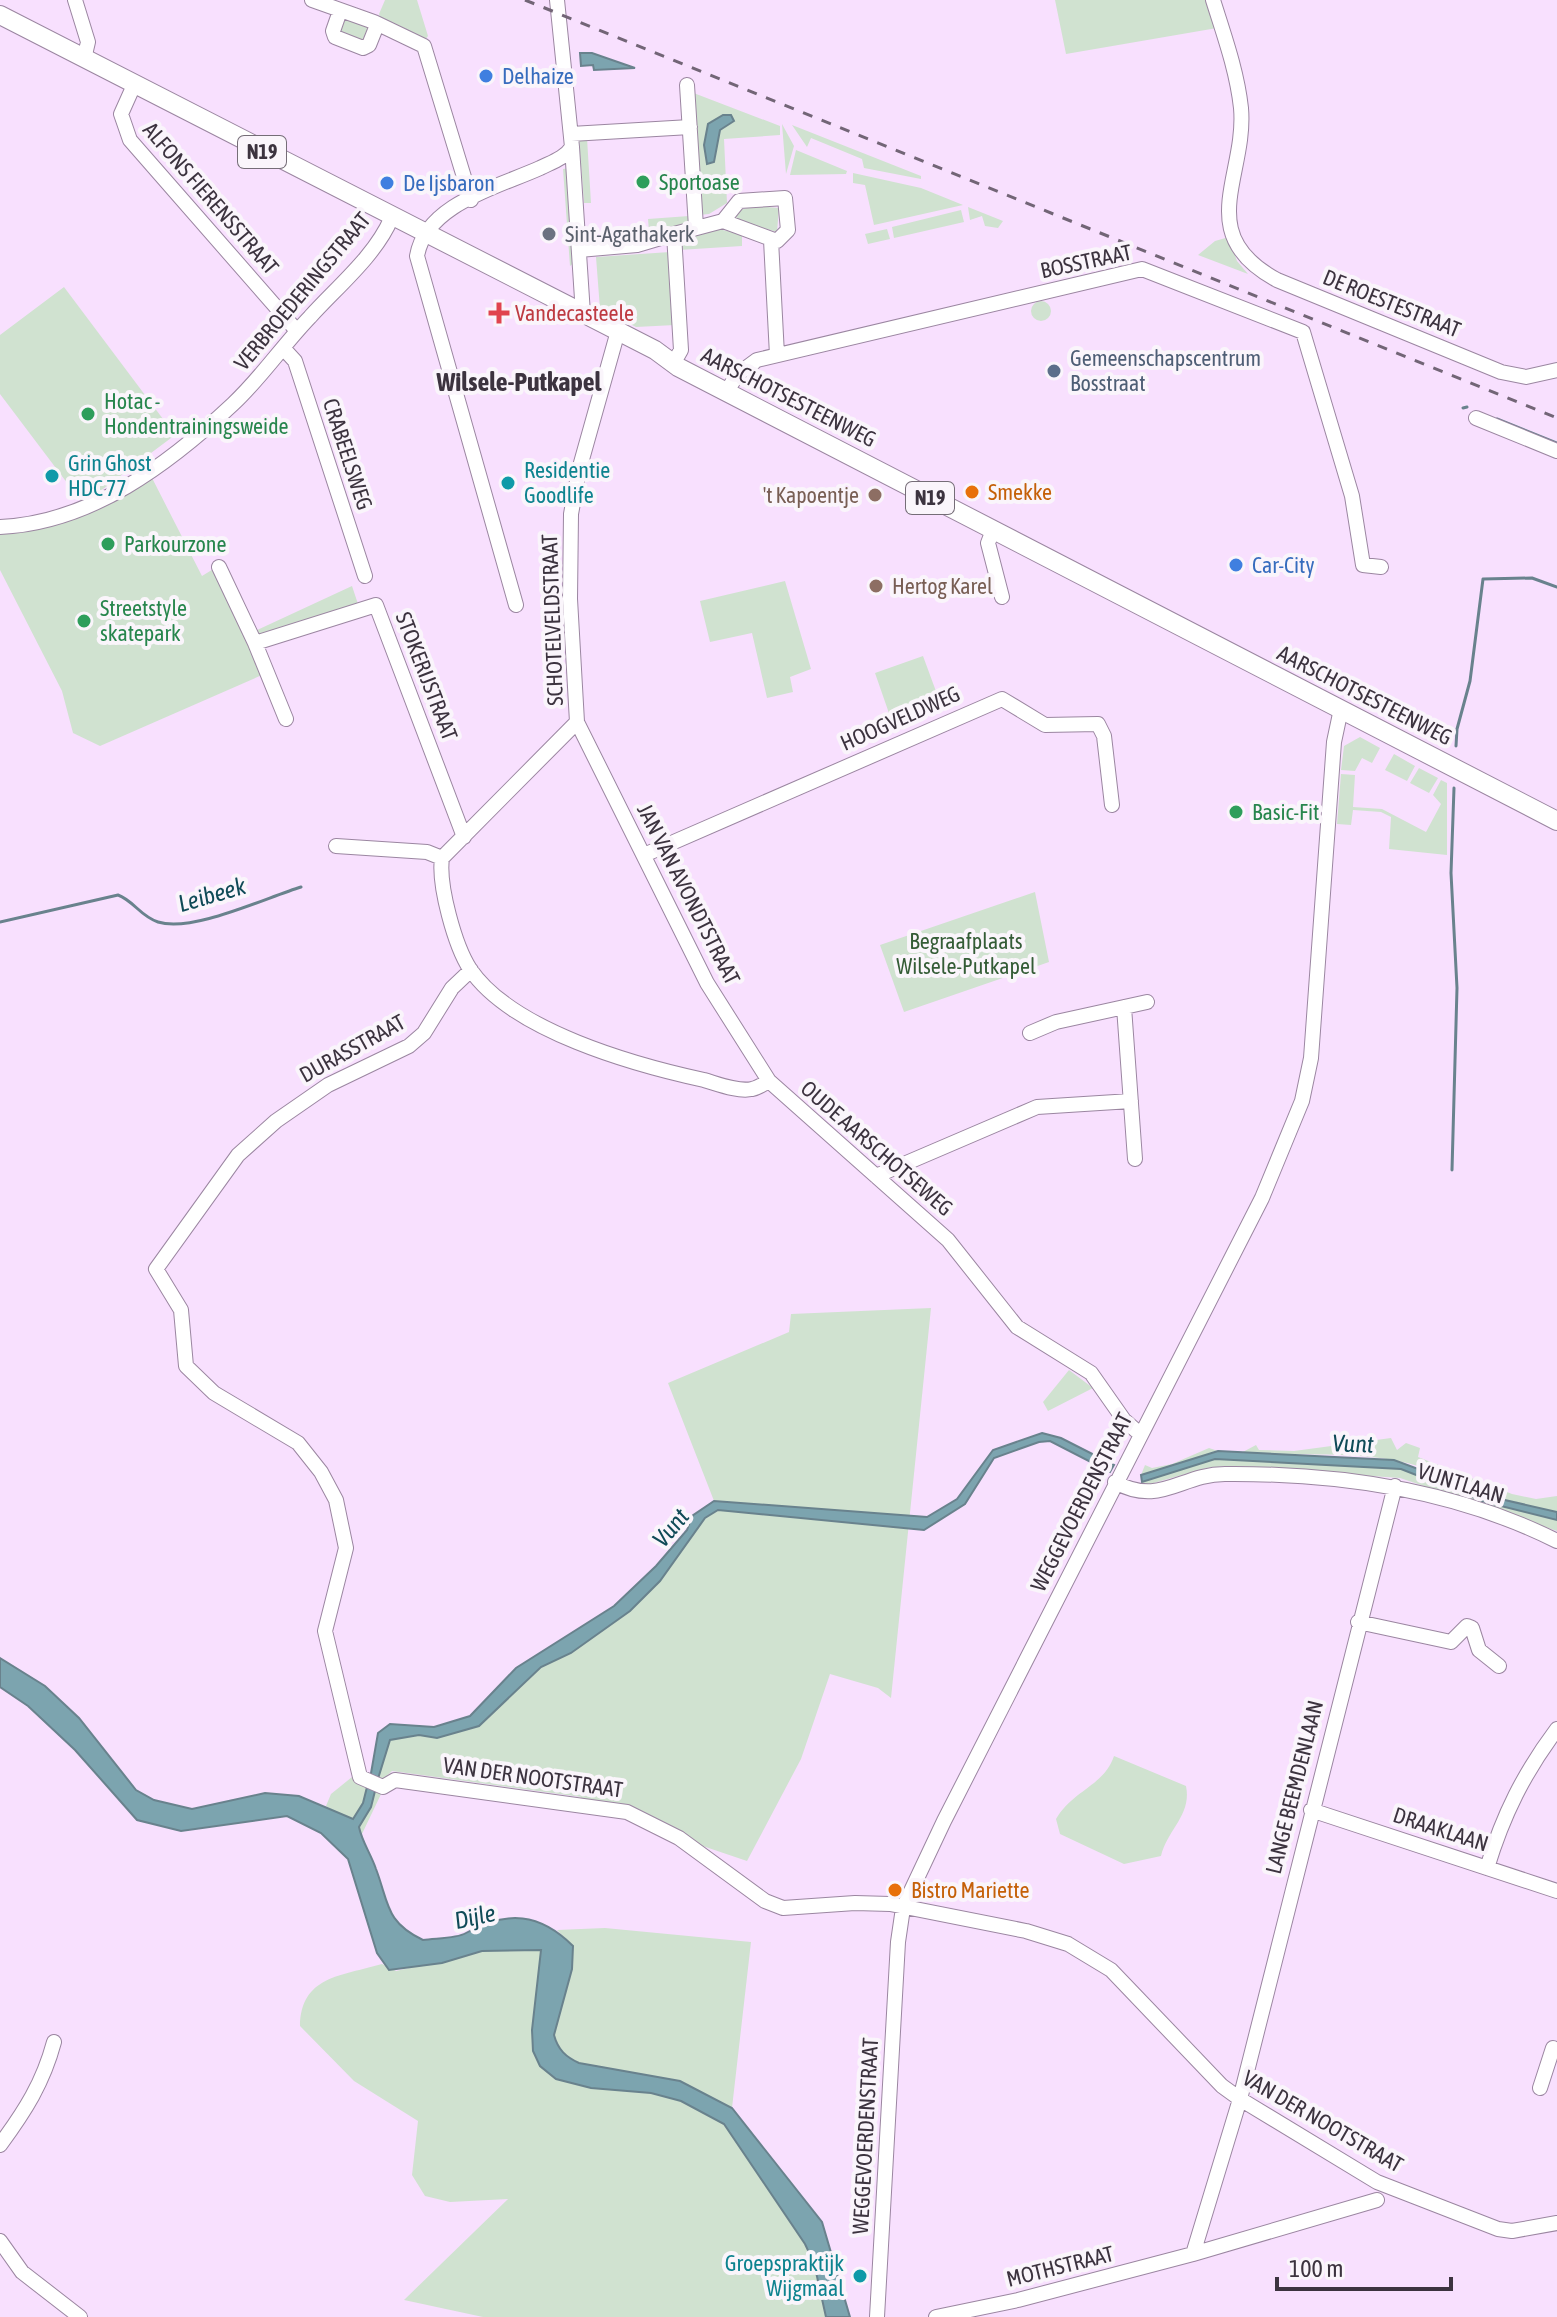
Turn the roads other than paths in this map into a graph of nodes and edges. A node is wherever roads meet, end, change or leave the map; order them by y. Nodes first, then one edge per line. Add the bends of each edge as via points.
1 (75, 0) edge
2 (312, 0) edge
3 (1213, 0) edge
4 (558, 3) edge
5 (340, 11) junction
6 (0, 15) edge
7 (377, 25) junction
8 (84, 59) junction
9 (134, 85) junction
10 (687, 85) dead end
11 (690, 127) junction
12 (572, 141) junction
13 (471, 200) junction
14 (391, 219) junction
15 (723, 221) junction
16 (696, 227) junction
17 (674, 234) junction
18 (425, 236) junction
19 (771, 240) junction
20 (579, 250) junction
21 (583, 314) junction
22 (297, 331) junction
23 (618, 331) junction
24 (284, 349) junction
25 (777, 355) junction
26 (673, 364) junction
27 (1557, 370) edge
28 (726, 392) junction
29 (1476, 418) dead end
30 (1557, 451) edge
31 (0, 527) edge
32 (993, 530) junction
33 (219, 567) dead end
34 (1381, 567) dead end
35 (365, 576) dead end
36 (1002, 597) dead end
37 (516, 605) dead end
38 (255, 643) junction
39 (1341, 709) junction
40 (286, 719) dead end
41 (577, 722) junction
42 (1112, 805) dead end
43 (1557, 821) edge
44 (464, 837) junction
45 (336, 846) dead end
46 (644, 855) junction
47 (442, 858) junction
48 (471, 970) junction
49 (1147, 1002) dead end
50 (1124, 1007) junction
51 (1030, 1033) dead end
52 (769, 1081) junction
53 (1131, 1101) junction
54 (1135, 1159) dead end
55 (876, 1176) junction
56 (156, 1269) joint
57 (1140, 1434) junction
58 (1119, 1475) junction
59 (1395, 1486) junction
60 (1557, 1541) edge
61 (1358, 1622) junction
62 (1499, 1666) dead end
63 (1557, 1729) edge
64 (1311, 1810) junction
65 (1487, 1868) junction
66 (1557, 1891) edge
67 (903, 1908) junction
68 (54, 2042) dead end
69 (1556, 2044) edge
70 (1540, 2088) dead end
71 (1240, 2099) junction
72 (0, 2145) edge
73 (1377, 2200) dead end
74 (1557, 2223) edge
75 (0, 2241) edge
76 (1193, 2254) junction
77 (80, 2317) edge
78 (877, 2317) edge
79 (936, 2317) edge

1 - 8 street via 88,42
2 - 5 street
3 - 27 street, DE ROESTESTRAAT via 1241,112 1227,218 1249,257 1277,280 1501,372 1526,377
4 - 12 street
5 - 7 street
5 - 7 street via 335,37 363,48
6 - 8 main road, AARSCHOTSESTEENWEG / N19
7 - 13 street via 424,46
8 - 9 main road, AARSCHOTSESTEENWEG / N19
9 - 14 main road, AARSCHOTSESTEENWEG / N19
9 - 22 street, ALFONS FIERENSSTRAAT via 121,114 130,140
10 - 11 street
11 - 12 street
11 - 16 street
12 - 13 street via 563,156
12 - 20 street
13 - 18 street via 438,216
14 - 18 main road, AARSCHOTSESTEENWEG / N19
14 - 22 street, VERBROEDERINGSTRAAT via 365,257
15 - 16 street
15 - 19 street
15 - 19 street via 739,201 785,198 788,230
16 - 17 street
17 - 20 street via 637,245
17 - 26 street via 681,350
18 - 21 main road, AARSCHOTSESTEENWEG / N19
18 - 37 street via 417,256 420,272
19 - 25 street
20 - 21 street
21 - 23 main road, AARSCHOTSESTEENWEG / N19
22 - 24 street, VERBROEDERINGSTRAAT
23 - 26 main road, AARSCHOTSESTEENWEG / N19
23 - 41 street, SCHOTELVELDSTRAAT via 571,514
24 - 31 street, VERBROEDERINGSTRAAT via 234,404 134,481 71,516
24 - 35 street, CRABEELSWEG via 295,361
25 - 28 street, BOSSTRAAT via 746,366
25 - 34 street, BOSSTRAAT via 1142,269 1303,332 1352,496 1363,565
26 - 28 main road, AARSCHOTSESTEENWEG / N19
28 - 32 main road, AARSCHOTSESTEENWEG / N19
29 - 30 street
32 - 36 street via 988,543
32 - 39 main road, AARSCHOTSESTEENWEG / N19
33 - 38 street
38 - 40 street
38 - 44 street, STOKERIJSTRAAT via 376,605
39 - 43 main road, AARSCHOTSESTEENWEG / N19
39 - 57 street, WEGGEVOERDENSTRAAT via 1334,742 1312,1046 1302,1101 1262,1198
41 - 44 street, SCHOTELVELDSTRAAT
41 - 46 street, JAN VAN AVONDTSTRAAT
42 - 46 street, HOOGVELDWEG via 1098,724 1045,725 1002,699
44 - 47 street, SCHOTELVELDSTRAAT
45 - 47 street via 427,852
46 - 52 street, JAN VAN AVONDTSTRAAT via 707,983
47 - 48 street, OUDE AARSCHOTSEWEG via 440,872 454,927
48 - 52 street, OUDE AARSCHOTSEWEG via 512,1006 571,1040 654,1069 744,1089
48 - 56 street, DURASSTRAAT via 409,1046 316,1093 238,1155
49 - 50 street
50 - 51 street
50 - 53 street
52 - 55 street, OUDE AARSCHOTSEWEG
53 - 54 street
53 - 55 street via 1037,1107
55 - 57 street, OUDE AARSCHOTSEWEG via 948,1240 1017,1327 1091,1373
56 - 67 street, VAN DER NOOTSTRAAT via 181,1310 186,1366 214,1393 298,1443 336,1500 346,1548 325,1631 362,1778 381,1786 395,1780 627,1812 679,1838 765,1901 783,1908 868,1902
57 - 58 street, WEGGEVOERDENSTRAAT
58 - 59 street, VUNTLAAN via 1139,1494 1226,1474
58 - 67 street, WEGGEVOERDENSTRAAT
59 - 60 street, VUNTLAAN via 1525,1525
59 - 61 street, LANGE BEEMDENLAAN
61 - 62 street via 1451,1642 1467,1626 1479,1650
61 - 64 street, LANGE BEEMDENLAAN
63 - 65 street via 1516,1789
64 - 65 street, DRAAKLAAN
64 - 71 street, LANGE BEEMDENLAAN
65 - 66 street, DRAAKLAAN
67 - 71 street, VAN DER NOOTSTRAAT via 1026,1931 1090,1956 1139,1996
67 - 78 street, WEGGEVOERDENSTRAAT
68 - 72 street via 30,2106
69 - 70 street
71 - 74 street, VAN DER NOOTSTRAAT via 1393,2188 1498,2229
71 - 76 street
73 - 76 street, MOTHSTRAAT
75 - 77 street via 22,2272
76 - 79 street, MOTHSTRAAT

